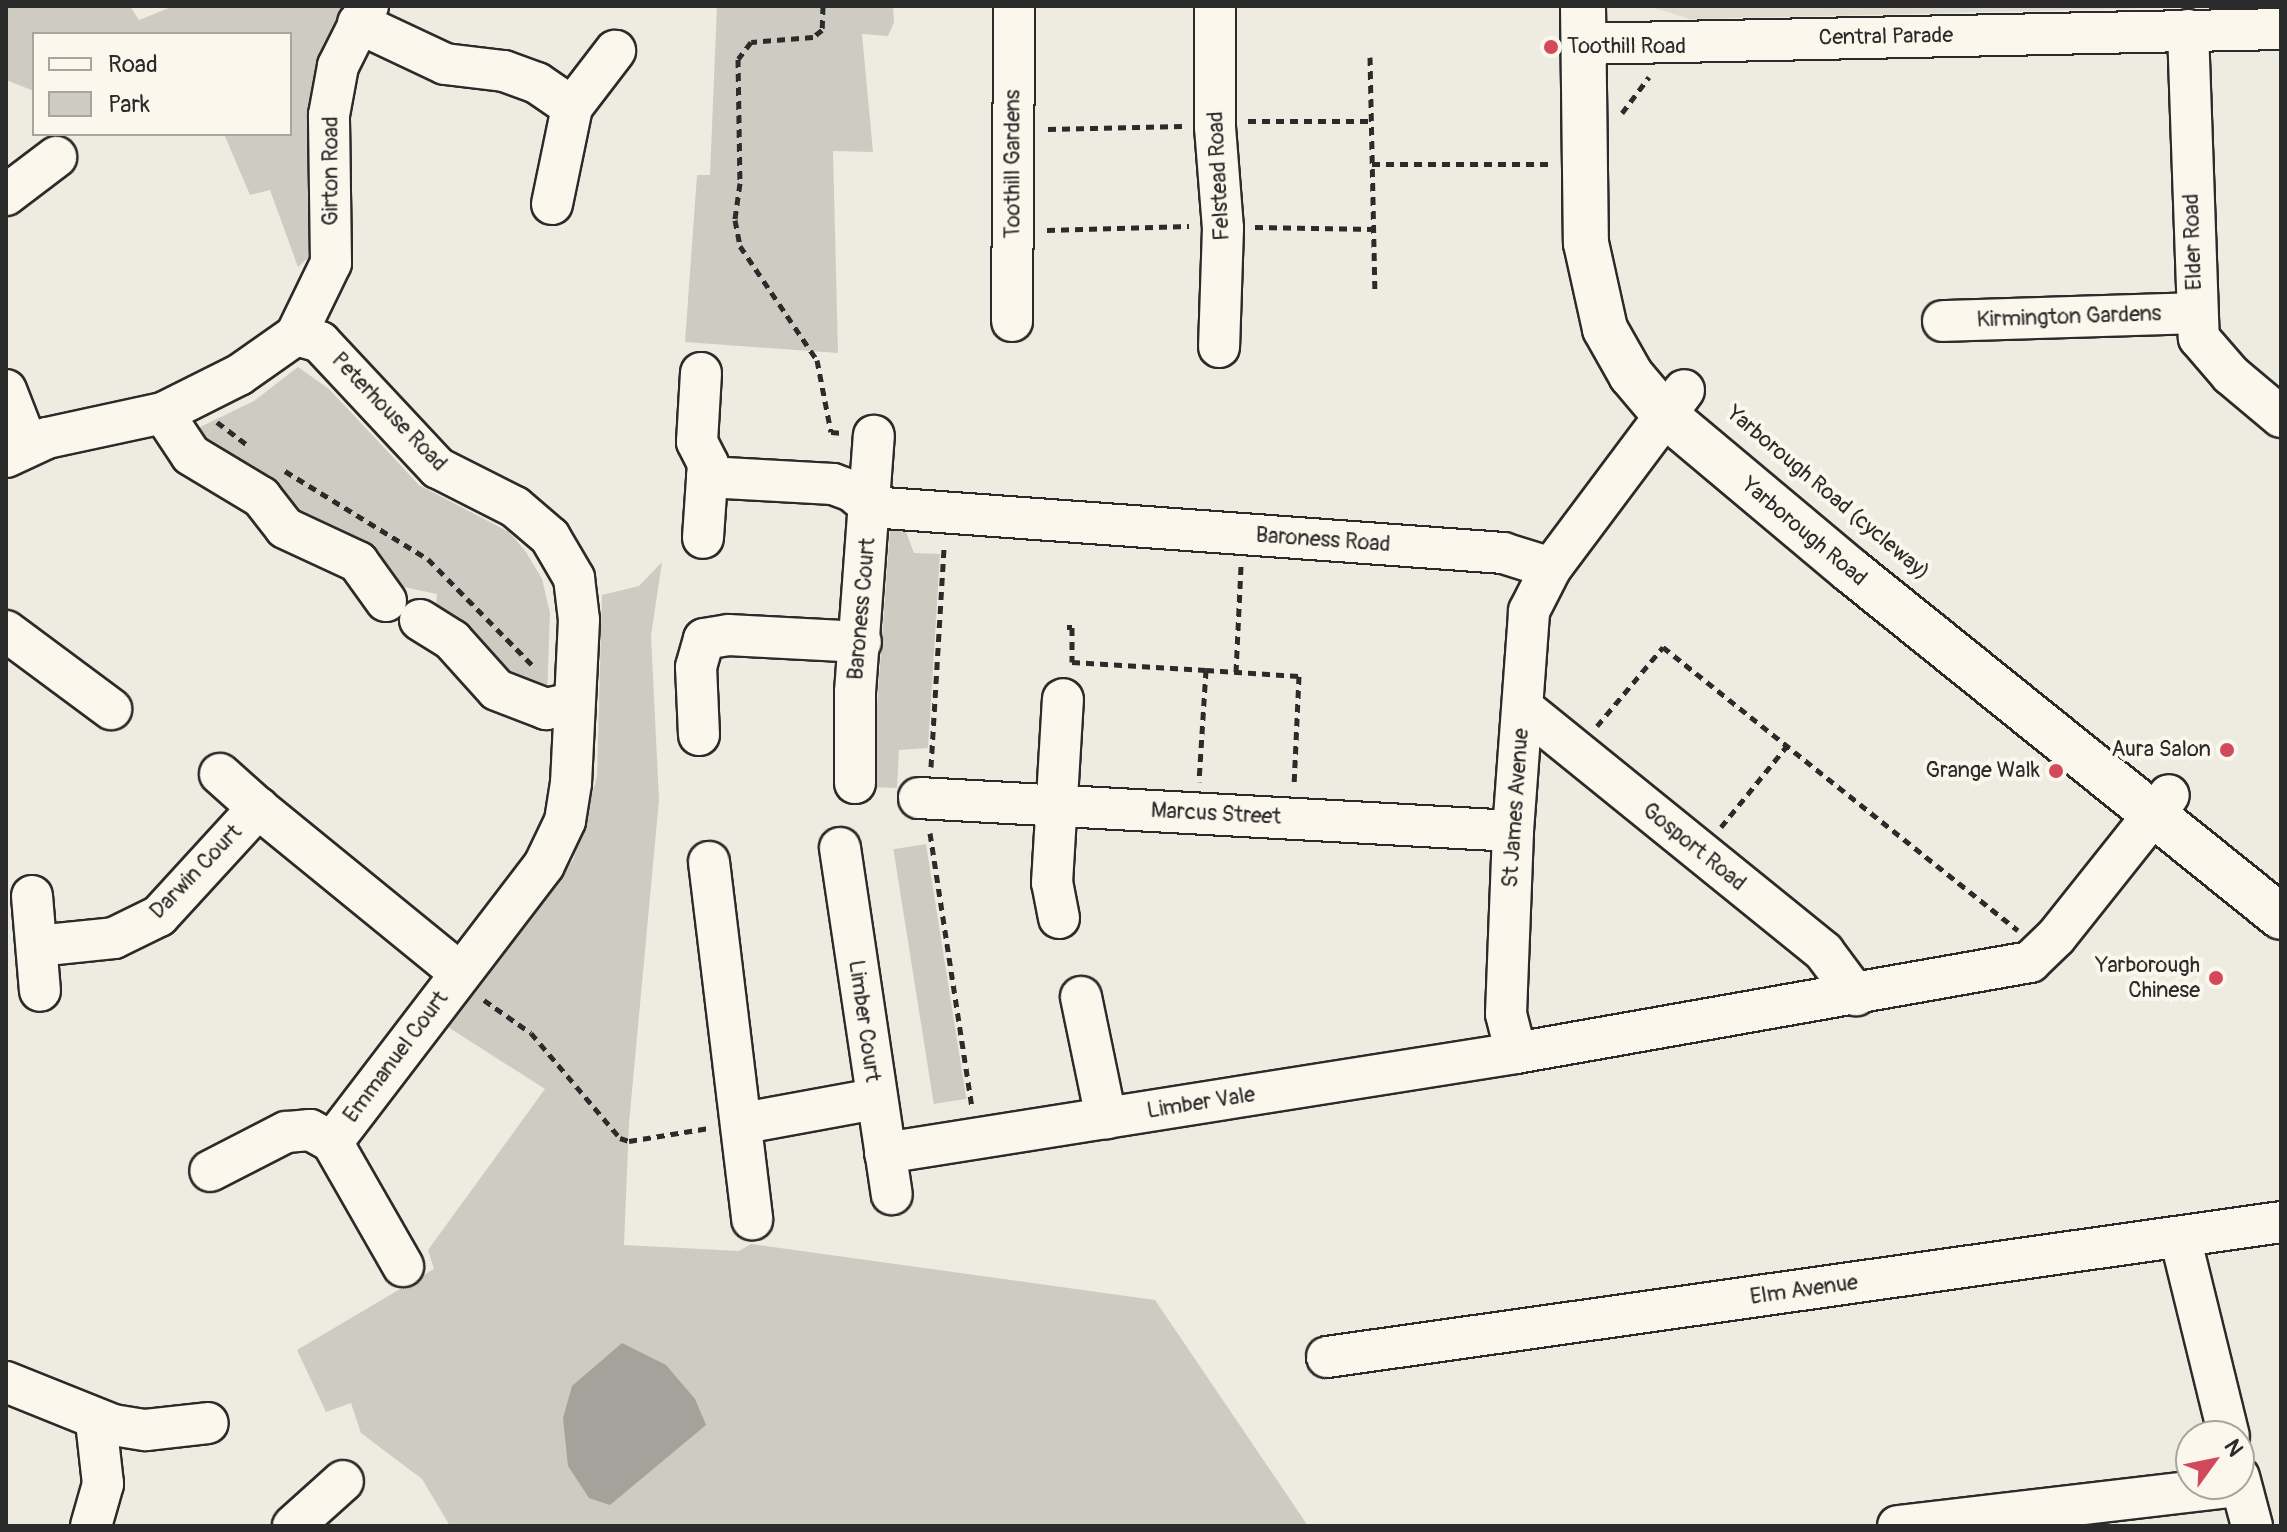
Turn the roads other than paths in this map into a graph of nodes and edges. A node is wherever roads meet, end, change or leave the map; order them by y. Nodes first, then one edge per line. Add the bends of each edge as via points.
1 (1014, 6) edge
2 (1215, 6) edge
3 (363, 15) edge
4 (2257, 21) edge
5 (1583, 25) edge
6 (2188, 30) junction
7 (615, 51) dead end
8 (572, 107) junction
9 (56, 157) dead end
10 (6, 195) edge
11 (552, 204) dead end
12 (2195, 313) junction
13 (1012, 321) dead end
14 (1943, 321) dead end
15 (296, 335) junction
16 (1219, 347) dead end
17 (701, 373) dead end
18 (6, 390) edge
19 (1674, 402) junction
20 (163, 413) junction
21 (2281, 417) edge
22 (874, 436) road end
23 (17, 450) edge
24 (707, 477) junction
25 (871, 507) junction
26 (703, 538) dead end
27 (1551, 568) junction
28 (6, 631) edge
29 (861, 642) junction
30 (1063, 699) dead end
31 (573, 703) junction
32 (1523, 708) junction
33 (111, 709) dead end
34 (699, 735) dead end
35 (220, 774) dead end
36 (855, 783) dead end
37 (919, 798) dead end
38 (1058, 806) junction
39 (2160, 806) junction
40 (258, 808) junction
41 (1513, 831) junction
42 (840, 848) dead end
43 (709, 862) dead end
44 (32, 896) dead end
45 (2281, 917) edge
46 (1059, 918) dead end
47 (37, 946) junction
48 (457, 975) junction
49 (40, 991) dead end
50 (1856, 995) junction
51 (1081, 997) dead end
52 (1516, 1053) junction
53 (875, 1099) junction
54 (1106, 1118) junction
55 (744, 1123) junction
56 (332, 1142) junction
57 (885, 1153) junction
58 (210, 1171) dead end
59 (892, 1194) dead end
60 (752, 1219) dead end
61 (2281, 1222) edge
62 (2180, 1237) junction
63 (403, 1266) dead end
64 (1327, 1357) dead end
65 (6, 1382) edge
66 (2225, 1420) edge
67 (96, 1422) junction
68 (208, 1423) dead end
69 (343, 1481) dead end
70 (2175, 1490) edge
71 (2245, 1500) edge
72 (91, 1526) edge
73 (293, 1526) edge
74 (1898, 1526) edge
75 (2252, 1526) edge

1 - 13 street, Toothill Gardens
2 - 16 street, Felstead Road via 1215,124 1223,228
3 - 8 street via 445,64 504,71 537,83
3 - 15 street, Girton Road via 338,66 329,115 331,263
4 - 6 street, Central Parade
5 - 6 street, Central Parade via 1648,43
5 - 19 main road, Yarborough Road via 1588,258 1605,329 1631,375
6 - 12 street, Elder Road
7 - 8 street
8 - 11 street
9 - 10 street
12 - 14 street, Kirmington Gardens
12 - 21 street, Elder Road via 2199,338 2212,356
15 - 20 street via 239,375
15 - 31 street, Peterhouse Road via 320,342 438,468 515,507 550,537 574,578 579,620
17 - 24 street via 697,442 708,464
18 - 23 street
19 - 27 street
19 - 39 main road, Yarborough Road
20 - 23 street
20 - 31 street via 191,455 261,497 285,528 358,562 403,610 452,640 497,690 546,709
22 - 25 street, Baroness Court
24 - 25 street via 833,484
24 - 26 street
25 - 27 street, Baroness Road via 1503,553
25 - 29 street, Baroness Court
27 - 32 street, St James Avenue via 1529,611
28 - 33 street
29 - 34 street via 729,635 704,639 696,667
29 - 36 street, Baroness Court
30 - 38 street
31 - 48 street, Peterhouse Road via 565,821 544,865
32 - 41 street, St James Avenue
32 - 50 street, Gosport Road via 1824,952
35 - 40 street, Darwin Court
37 - 38 street, Marcus Street
38 - 41 street, Marcus Street
38 - 46 street via 1052,883
39 - 45 main road, Yarborough Road
39 - 50 street via 2044,951 2013,966
40 - 47 street, Darwin Court via 159,916 114,938
40 - 48 street, Darwin Court
41 - 52 street, St James Avenue via 1506,1014
42 - 53 street, Limber Court
43 - 55 street
44 - 47 street
47 - 49 street
48 - 56 street, Emmanuel Court
50 - 52 street
51 - 54 street
52 - 54 street, Limber Vale
53 - 55 street
53 - 57 street, Limber Court
54 - 57 street, Limber Vale
55 - 60 street
56 - 58 street, Emmanuel Court via 310,1130 286,1132
56 - 63 street, Emmanuel Court
57 - 59 street, Limber Court
61 - 62 street, Elm Avenue
62 - 64 street, Elm Avenue
62 - 66 street
65 - 67 street
67 - 68 street via 146,1430
67 - 72 street via 103,1484
69 - 73 street
70 - 74 street
71 - 75 street

